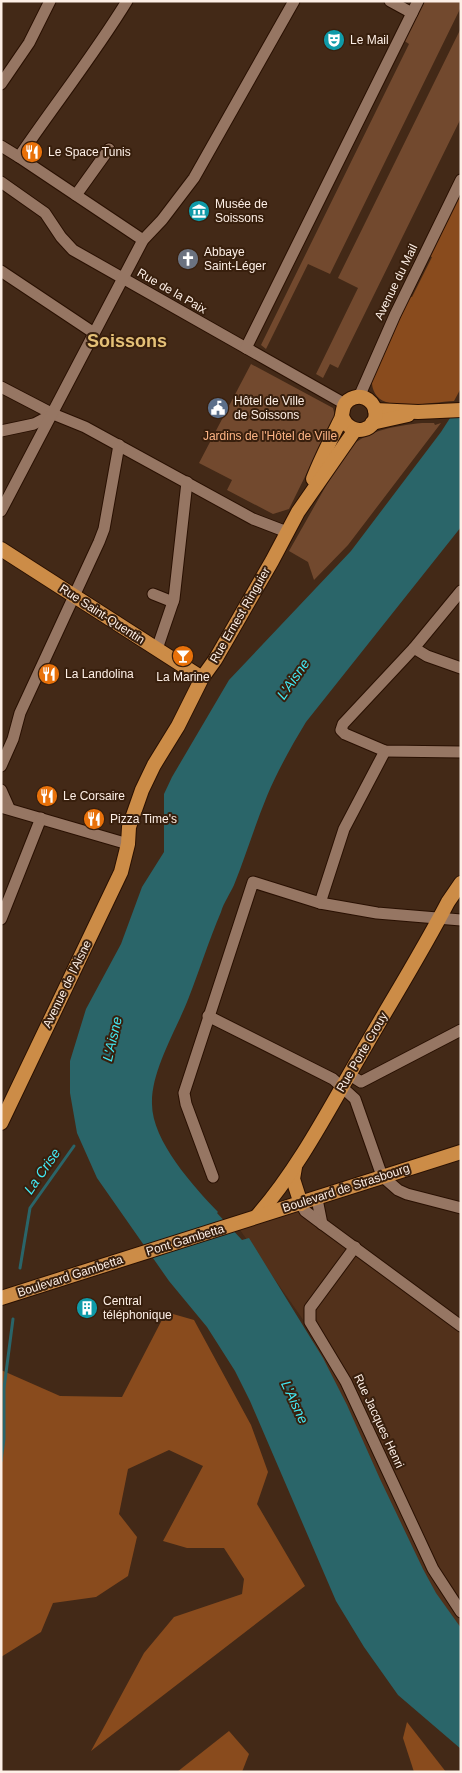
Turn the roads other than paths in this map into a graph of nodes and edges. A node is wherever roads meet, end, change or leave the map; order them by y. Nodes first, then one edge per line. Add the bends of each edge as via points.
1 (50, 1) edge
2 (127, 1) edge
3 (294, 1) edge
4 (390, 1) edge
5 (418, 1) edge
6 (412, 13) junction
7 (1, 84) edge
8 (1, 146) edge
9 (109, 149) dead end
10 (19, 157) junction
11 (461, 180) edge
12 (1, 182) edge
13 (76, 195) junction
14 (143, 240) junction
15 (1, 271) edge
16 (123, 279) junction
17 (94, 333) junction
18 (246, 348) junction
19 (1, 387) edge
20 (359, 397) junction
21 (344, 410) junction
22 (461, 410) edge
23 (53, 414) junction
24 (374, 417) junction
25 (354, 430) junction
26 (1, 431) edge
27 (119, 445) junction
28 (187, 482) junction
29 (1, 511) edge
30 (298, 512) junction
31 (287, 532) junction
32 (1, 549) edge
33 (461, 591) edge
34 (153, 594) dead end
35 (74, 596) junction
36 (173, 602) junction
37 (414, 648) junction
38 (160, 651) junction
39 (461, 668) edge
40 (202, 678) junction
41 (193, 698) joint
42 (385, 751) junction
43 (461, 752) edge
44 (3, 754) edge
45 (1, 766) edge
46 (1, 790) edge
47 (5, 808) edge
48 (42, 818) junction
49 (128, 844) junction
50 (461, 883) edge
51 (320, 903) junction
52 (439, 918) junction
53 (1, 919) edge
54 (461, 920) edge
55 (208, 1016) junction
56 (461, 1030) edge
57 (355, 1078) junction
58 (342, 1087) junction
59 (355, 1099) junction
60 (1, 1123) edge
61 (461, 1152) edge
62 (295, 1167) junction
63 (382, 1176) junction
64 (213, 1177) dead end
65 (317, 1198) junction
66 (302, 1204) junction
67 (461, 1208) edge
68 (256, 1217) junction
69 (322, 1224) junction
70 (232, 1226) joint
71 (355, 1247) junction
72 (139, 1254) joint
73 (1, 1298) edge
74 (461, 1326) edge
75 (461, 1612) edge

1 - 7 street via 29,43
2 - 10 street via 106,36
3 - 14 street via 194,178
4 - 6 street
5 - 6 street
6 - 18 street
8 - 10 street
9 - 13 street
10 - 13 street
11 - 20 street, Avenue du Mail
12 - 16 street, Rue de la Paix via 45,213 73,250
13 - 14 street
14 - 16 street
15 - 17 street
16 - 17 street
16 - 18 street, Rue de la Paix
17 - 23 street
18 - 21 street, Rue de la Paix
19 - 23 street
20 - 21 main road via 351,399
20 - 24 main road via 372,403
21 - 25 main road via 344,422
21 - 30 main road
22 - 24 main road
23 - 26 street via 34,424
23 - 27 street
23 - 29 street
24 - 25 main road via 368,428
25 - 30 main road
27 - 28 street
27 - 35 street via 104,529
28 - 31 street via 253,519
28 - 36 street
30 - 31 main road, Rue Ernest Ringuier
31 - 40 main road, Rue Ernest Ringuier
32 - 35 main road, Rue Saint-Quentin
33 - 37 street
34 - 36 street
35 - 38 main road, Rue Saint-Quentin
35 - 44 street via 20,713 13,739
36 - 38 street
37 - 39 street
37 - 42 street via 341,730
38 - 40 main road, Rue Saint-Quentin
40 - 41 main road, Rue Ernest Ringuier
41 - 49 main road, Avenue de l'Aisne via 142,790 129,827
42 - 43 street
42 - 51 street via 344,829
44 - 45 street
46 - 47 street
47 - 48 street
48 - 49 street
48 - 53 street
49 - 60 main road, Avenue de l'Aisne via 121,872
50 - 52 main road, Rue Porte Crouy
51 - 52 street via 377,914
51 - 55 street via 253,882
52 - 54 street
52 - 57 main road, Rue Porte Crouy
55 - 58 street via 333,1079
55 - 64 street via 184,1093
56 - 57 street
57 - 58 main road, Rue Porte Crouy
57 - 59 street
58 - 59 street
58 - 62 main road, Rue Porte Crouy
59 - 63 street
61 - 63 main road, Boulevard de Strasbourg
62 - 66 main road via 293,1179
62 - 68 main road, Rue Porte Crouy
63 - 65 main road, Boulevard de Strasbourg
63 - 67 street via 407,1194
65 - 66 main road, Boulevard de Strasbourg
65 - 69 street
66 - 68 main road, Boulevard de Strasbourg
66 - 69 street via 305,1211
68 - 70 main road, Boulevard de Strasbourg
69 - 71 street
70 - 72 main road, Pont Gambetta
71 - 74 street
71 - 75 street, Rue Jacques Henri via 310,1308 310,1322 346,1382 433,1569
72 - 73 main road, Boulevard Gambetta

